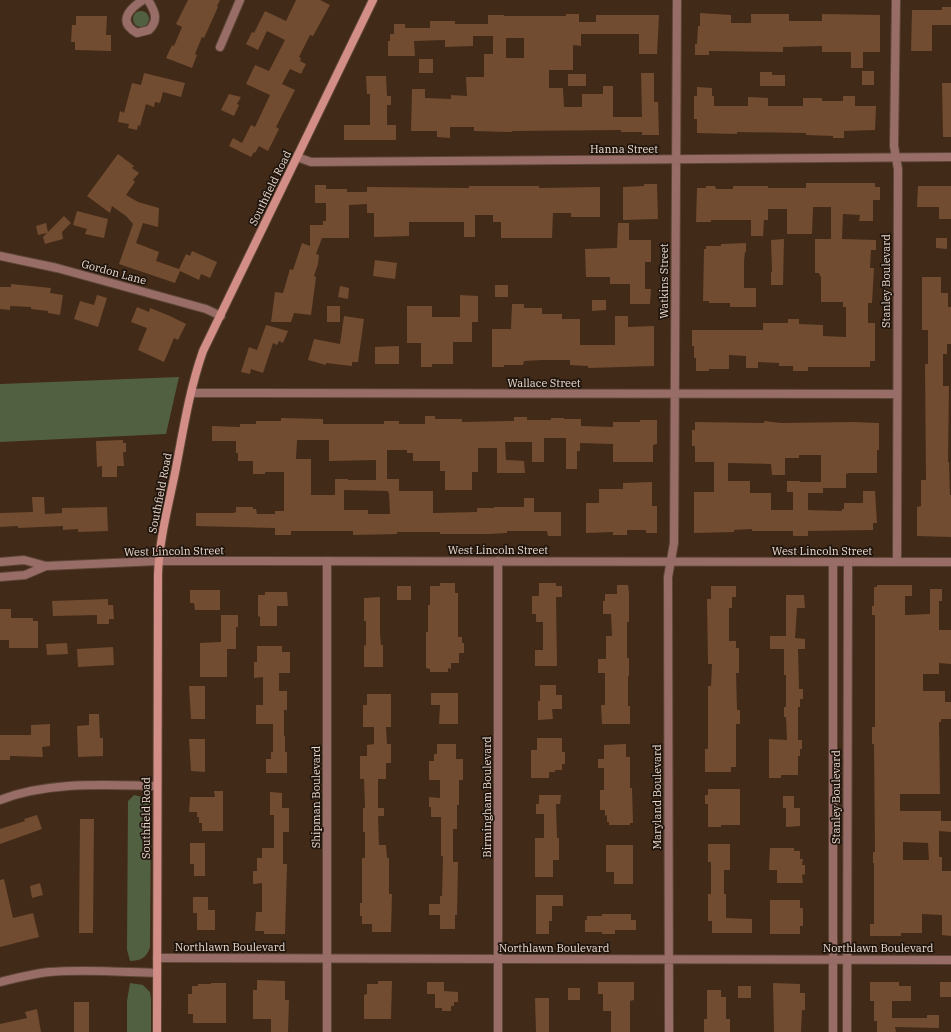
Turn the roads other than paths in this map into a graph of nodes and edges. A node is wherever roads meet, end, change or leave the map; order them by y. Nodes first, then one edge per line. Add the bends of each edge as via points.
1 (143, 0) edge
2 (148, 0) edge
3 (240, 0) edge
4 (373, 0) edge
5 (676, 0) edge
6 (896, 0) edge
7 (220, 47) dead end
8 (297, 156) junction
9 (951, 157) edge
10 (896, 158) junction
11 (675, 160) junction
12 (0, 256) edge
13 (221, 316) junction
14 (191, 393) junction
15 (674, 394) junction
16 (897, 394) junction
17 (158, 561) junction
18 (327, 561) junction
19 (498, 561) junction
20 (672, 561) junction
21 (0, 562) edge
22 (833, 562) junction
23 (848, 562) junction
24 (897, 562) junction
25 (951, 562) edge
26 (46, 566) junction
27 (0, 576) edge
28 (832, 781) junction
29 (847, 781) junction
30 (157, 786) junction
31 (0, 800) edge
32 (157, 958) junction
33 (327, 958) junction
34 (498, 959) junction
35 (669, 959) junction
36 (832, 959) junction
37 (847, 959) junction
38 (951, 960) edge
39 (157, 973) junction
40 (0, 982) edge
41 (157, 1032) edge
42 (328, 1032) edge
43 (498, 1032) edge
44 (669, 1032) edge
45 (832, 1032) edge
46 (847, 1032) edge

1 - 2 street via 131,8 126,19 130,28 138,33 149,30 155,21 156,16
3 - 7 street
4 - 8 main road, Southfield Road
5 - 11 street, Watkins Street
6 - 10 street, Stanley Boulevard
8 - 11 street, Hanna Street via 311,162
8 - 13 main road, Southfield Road
9 - 10 street, Hanna Street
10 - 11 street, Hanna Street
10 - 16 street, Stanley Boulevard
11 - 15 street, Watkins Street
12 - 13 street, Gordon Lane via 56,268 199,307
13 - 14 main road, Southfield Road via 204,351
14 - 15 street, Wallace Street
14 - 17 main road, Southfield Road
15 - 16 street, Wallace Street
15 - 20 street, Watkins Street
16 - 24 street, Stanley Boulevard
17 - 18 street, West Lincoln Street
17 - 26 street, West Lincoln Street
17 - 30 main road, Southfield Road
18 - 19 street, West Lincoln Street
18 - 33 street, Shipman Boulevard
19 - 20 street, West Lincoln Street
19 - 34 street, Birmingham Boulevard
20 - 22 street, West Lincoln Street
20 - 35 street, Maryland Boulevard via 668,577
21 - 26 street, West Lincoln Street via 24,560
22 - 23 street, West Lincoln Street
22 - 28 street, Stanley Boulevard
23 - 24 street, West Lincoln Street
23 - 29 street, Stanley Boulevard
24 - 25 street, West Lincoln Street
26 - 27 street, West Lincoln Street via 25,575
28 - 29 street
28 - 36 street, Stanley Boulevard
29 - 37 street, Stanley Boulevard
30 - 31 street via 95,785 52,788
30 - 32 main road, Southfield Road
32 - 33 street, Northlawn Boulevard
32 - 39 main road, Southfield Road
33 - 34 street, Northlawn Boulevard
33 - 42 street, Shipman Boulevard
34 - 35 street, Northlawn Boulevard
34 - 43 street, Birmingham Boulevard
35 - 36 street, Northlawn Boulevard
35 - 44 street, Maryland Boulevard
36 - 37 street, Northlawn Boulevard
36 - 45 street, Stanley Boulevard
37 - 38 street, Northlawn Boulevard
37 - 46 street, Stanley Boulevard
39 - 40 street via 48,972
39 - 41 main road, Southfield Road

